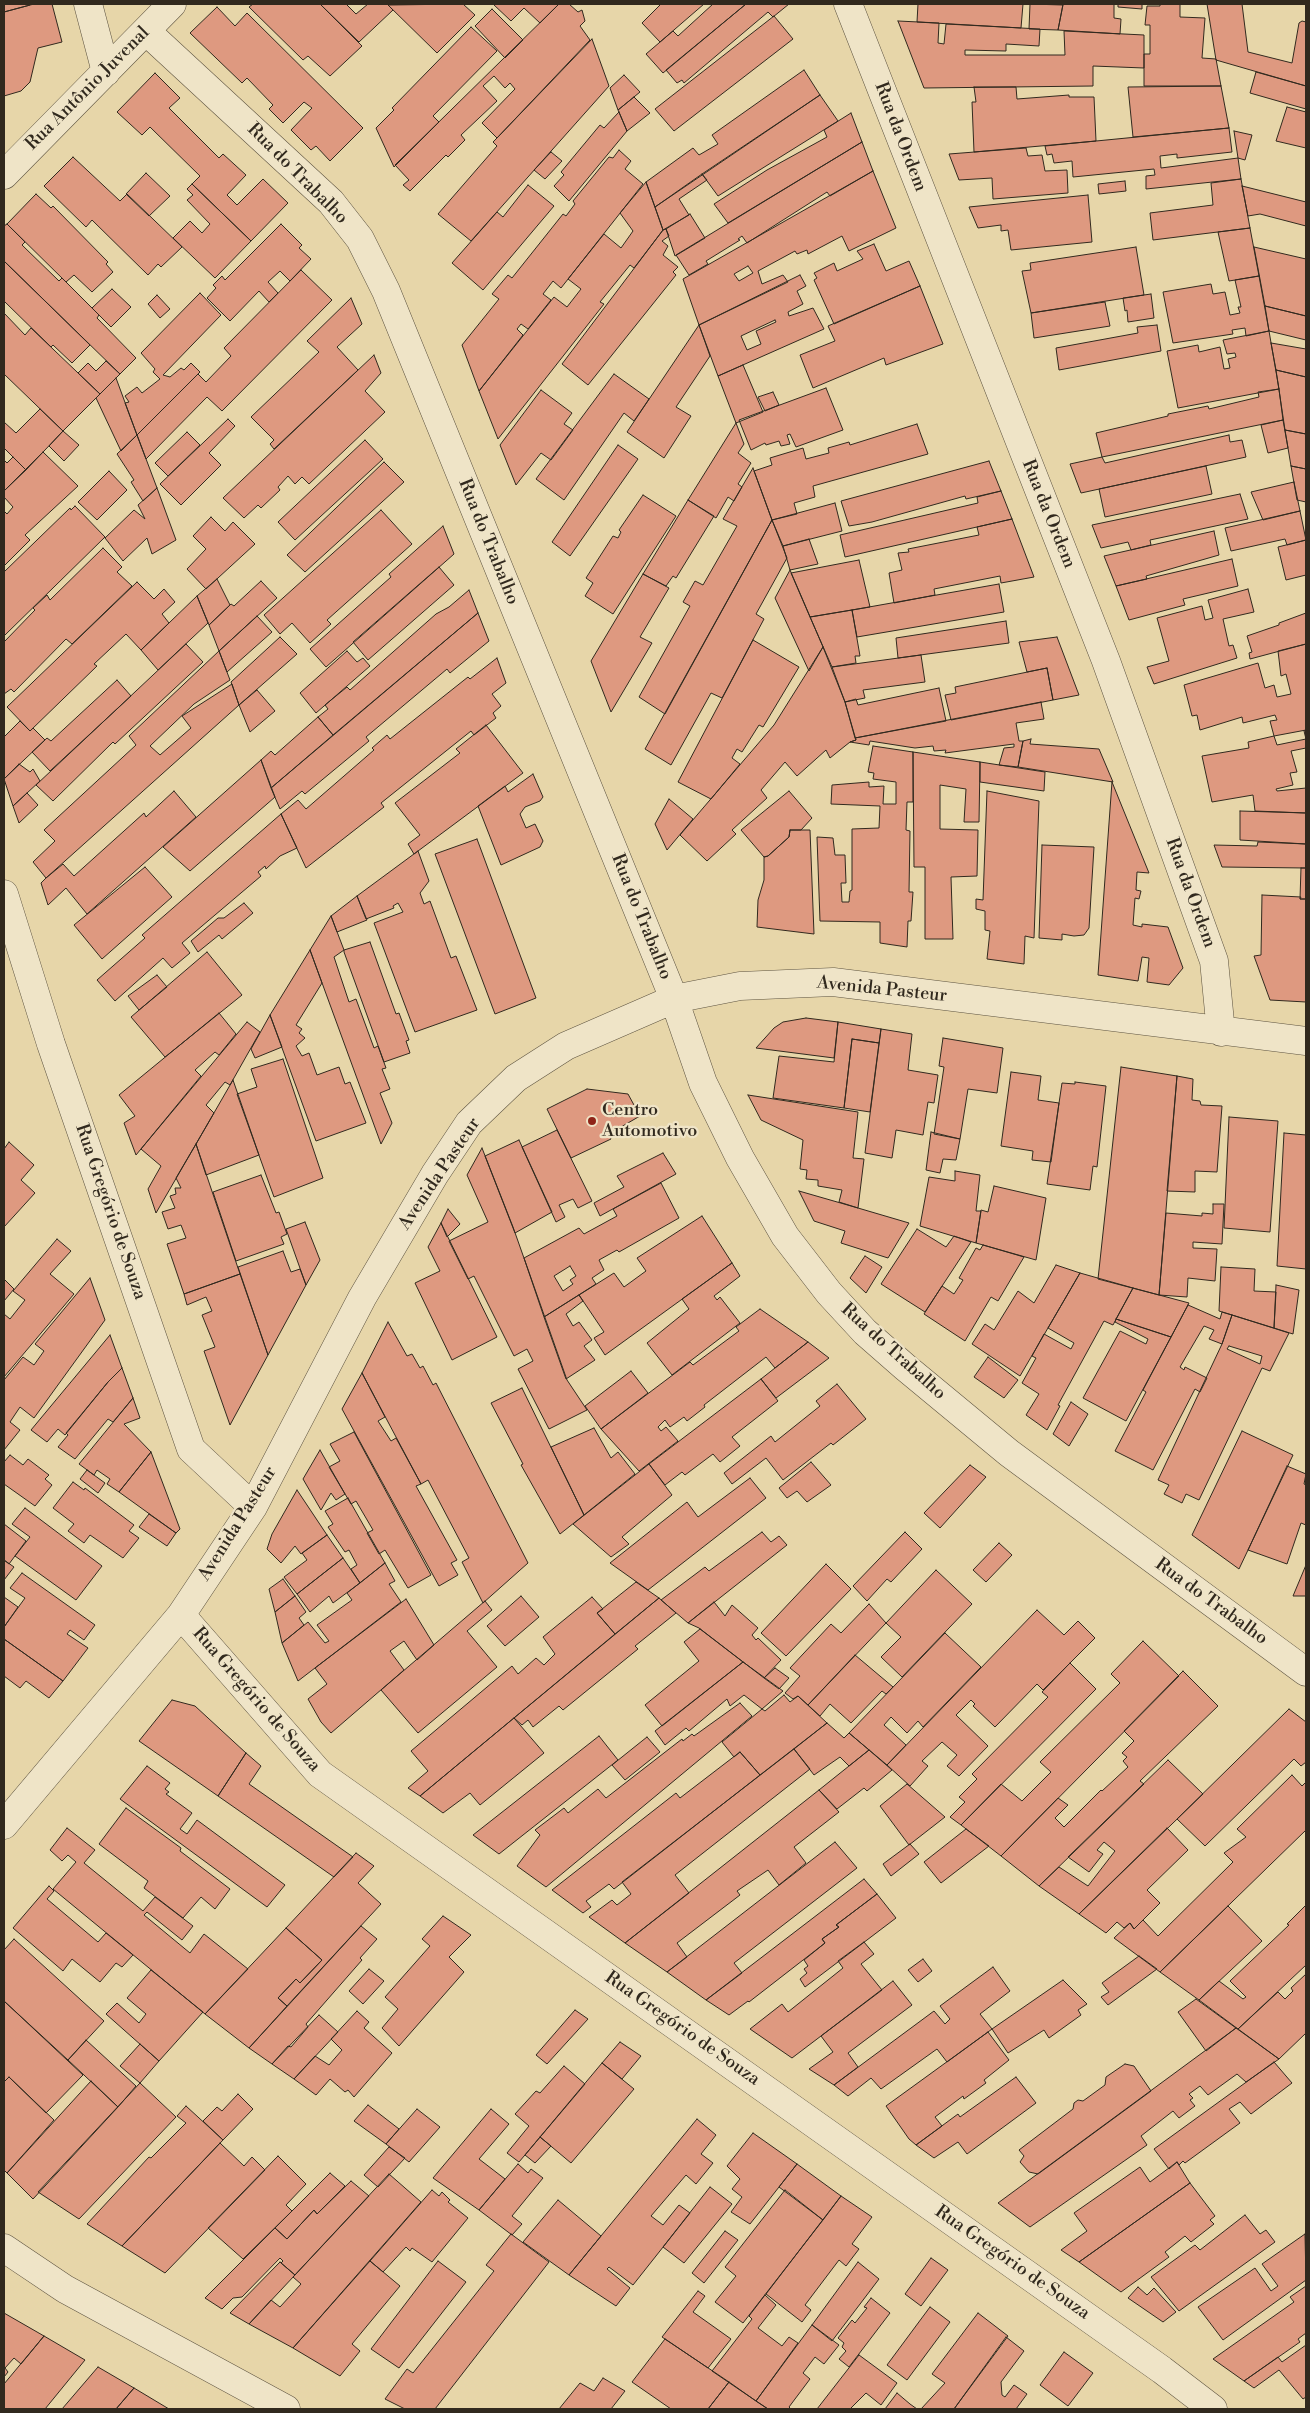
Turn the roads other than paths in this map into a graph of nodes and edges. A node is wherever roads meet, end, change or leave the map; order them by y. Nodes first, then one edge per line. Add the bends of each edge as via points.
1 (88, 4) edge
2 (172, 4) edge
3 (848, 4) edge
4 (146, 31) junction
5 (106, 72) junction
6 (4, 175) edge
7 (4, 894) edge
8 (674, 999) junction
9 (1221, 1032) junction
10 (1306, 1041) edge
11 (253, 1507) junction
12 (181, 1615) junction
13 (1302, 1664) edge
14 (4, 1825) edge
15 (4, 2248) edge
16 (286, 2409) edge
17 (1214, 2409) edge

1 - 5 street
2 - 4 street, Rua Antônio Juvenal
3 - 9 street, Rua da Ordem via 1106,661 1214,961
4 - 5 street, Rua Antônio Juvenal
4 - 8 street, Rua do Trabalho via 331,202 360,239 386,291
5 - 6 street, Rua Antônio Juvenal
7 - 11 street, Rua Gregório de Souza via 191,1449
8 - 9 street, Avenida Pasteur via 740,986 833,982
8 - 11 street, Avenida Pasteur via 566,1046 516,1078 469,1123 362,1298
8 - 13 street, Rua do Trabalho via 704,1083 740,1158 785,1236 829,1293 859,1325 1009,1453
9 - 10 street, Avenida Pasteur
11 - 12 street, Avenida Pasteur
12 - 14 street, Avenida Pasteur
12 - 17 street, Rua Gregório de Souza via 320,1774
15 - 16 street via 65,2289

